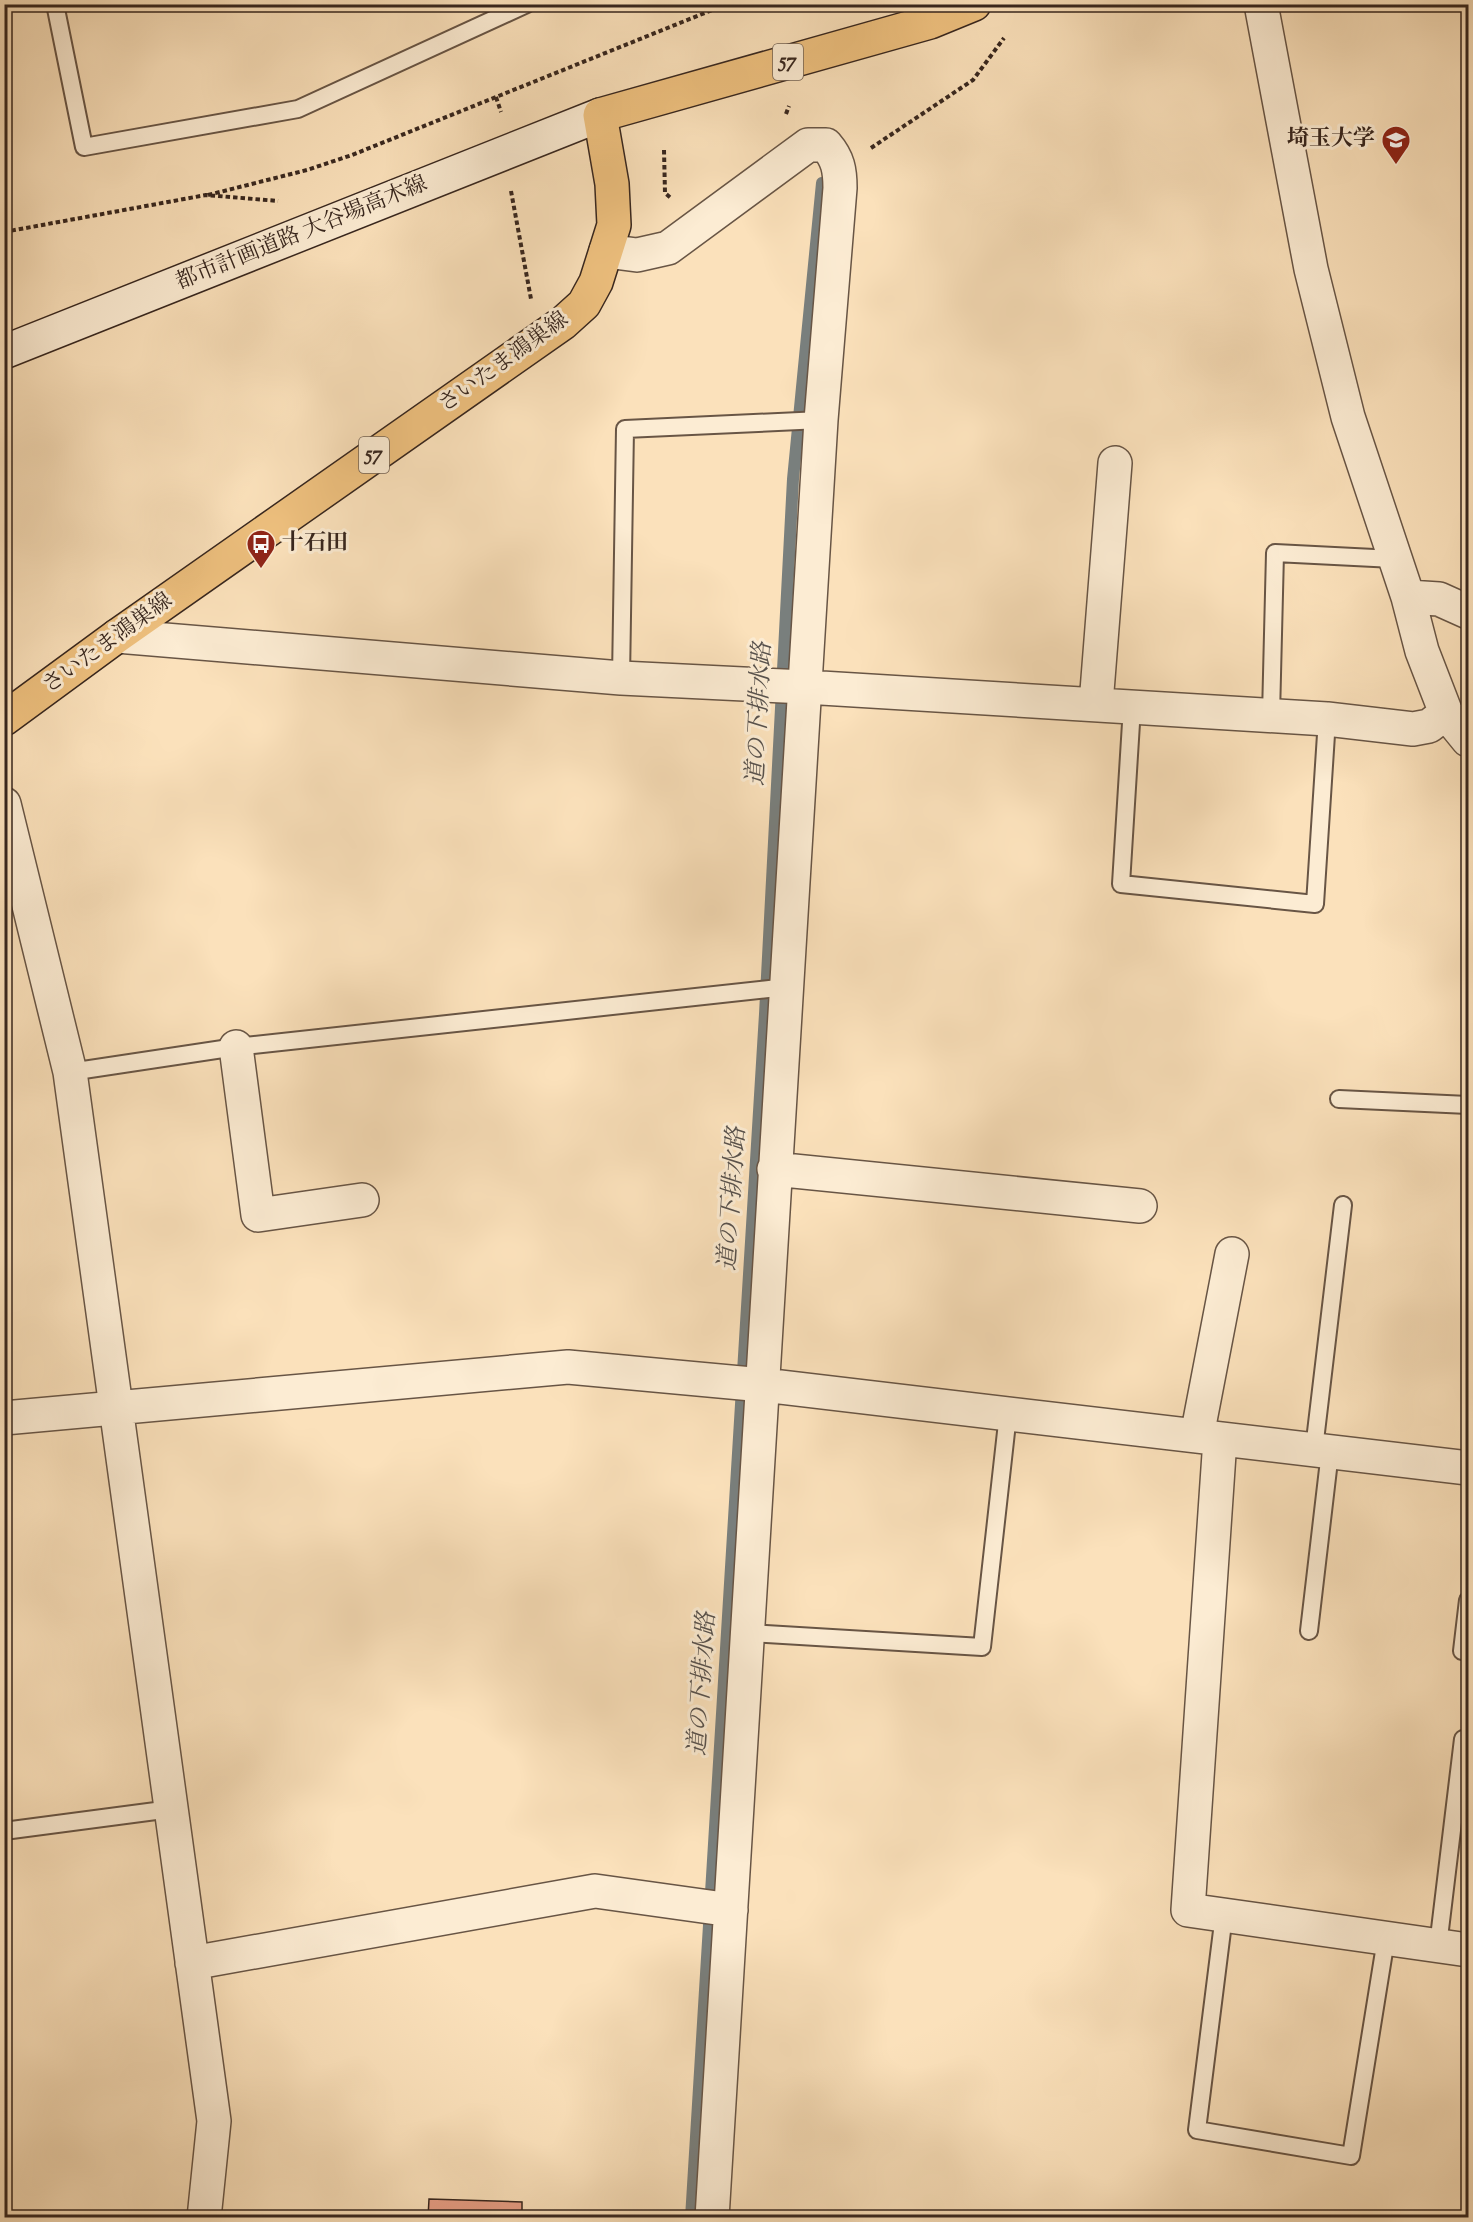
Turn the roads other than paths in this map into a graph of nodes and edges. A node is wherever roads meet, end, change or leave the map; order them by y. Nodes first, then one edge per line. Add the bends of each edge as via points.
1 (55, 4) edge
2 (527, 4) edge
3 (974, 4) edge
4 (1261, 4) edge
5 (600, 116) junction
6 (606, 251) junction
7 (4, 352) edge
8 (821, 420) junction
9 (1115, 463) dead end
10 (1394, 559) junction
11 (1408, 597) junction
12 (1468, 612) edge
13 (117, 636) junction
14 (621, 678) junction
15 (805, 687) junction
16 (1096, 704) junction
17 (1132, 707) junction
18 (1446, 713) junction
19 (1271, 715) junction
20 (4, 719) edge
21 (1327, 719) junction
22 (1468, 740) edge
23 (4, 804) edge
24 (787, 987) junction
25 (236, 1047) junction
26 (70, 1072) junction
27 (1339, 1099) dead end
28 (1468, 1106) edge
29 (774, 1169) junction
30 (362, 1200) dead end
31 (1343, 1205) dead end
32 (1140, 1206) dead end
33 (1232, 1254) dead end
34 (762, 1385) junction
35 (117, 1407) junction
36 (1008, 1414) junction
37 (4, 1418) edge
38 (1209, 1437) junction
39 (1322, 1450) junction
40 (1468, 1467) edge
41 (1468, 1600) edge
42 (1310, 1631) dead end
43 (748, 1633) junction
44 (1462, 1651) dead end
45 (1463, 1739) dead end
46 (171, 1809) junction
47 (4, 1831) edge
48 (731, 1910) junction
49 (1224, 1915) junction
50 (1386, 1939) junction
51 (1453, 1948) edge
52 (192, 1963) junction
53 (204, 2217) edge
54 (712, 2217) edge

1 - 2 lane via 84,147 298,109
3 - 5 main road, 57 via 930,22
4 - 10 street via 1314,280 1348,417
5 - 6 main road, さいたま鴻巣線 / 57 via 612,184 614,225
5 - 7 street, 都市計画道路 大谷場高木線
6 - 8 street via 637,255 668,248 808,145 826,145 840,168 840,188
6 - 13 main road, さいたま鴻巣線 / 57 via 584,304 563,323
8 - 14 lane via 625,429
8 - 15 street
9 - 16 street
10 - 11 street
10 - 19 lane via 1275,553
11 - 12 street via 1439,599
11 - 18 street via 1422,651
13 - 14 street
13 - 20 main road, さいたま鴻巣線 / 57
14 - 15 street
15 - 16 street
15 - 24 street
16 - 17 street
17 - 19 street
17 - 21 lane via 1121,885 1315,904
18 - 21 street via 1429,726 1413,729
18 - 22 street
19 - 21 street
23 - 26 street
24 - 25 lane
24 - 29 street
25 - 26 lane
25 - 30 street via 258,1215
26 - 35 street
27 - 28 lane
29 - 32 street
29 - 34 street
31 - 39 lane
33 - 38 street
34 - 35 street via 568,1367
34 - 36 street
34 - 43 street
35 - 37 street
35 - 46 street
36 - 38 street
36 - 43 lane via 982,1647
38 - 39 street
38 - 49 street via 1188,1910
39 - 40 street
39 - 42 lane
41 - 44 lane
43 - 48 street
45 - 51 lane
46 - 47 lane
46 - 52 street
48 - 52 street via 595,1891
48 - 54 street
49 - 50 street
49 - 50 lane via 1197,2130 1351,2156
50 - 51 street
52 - 53 street via 214,2121

